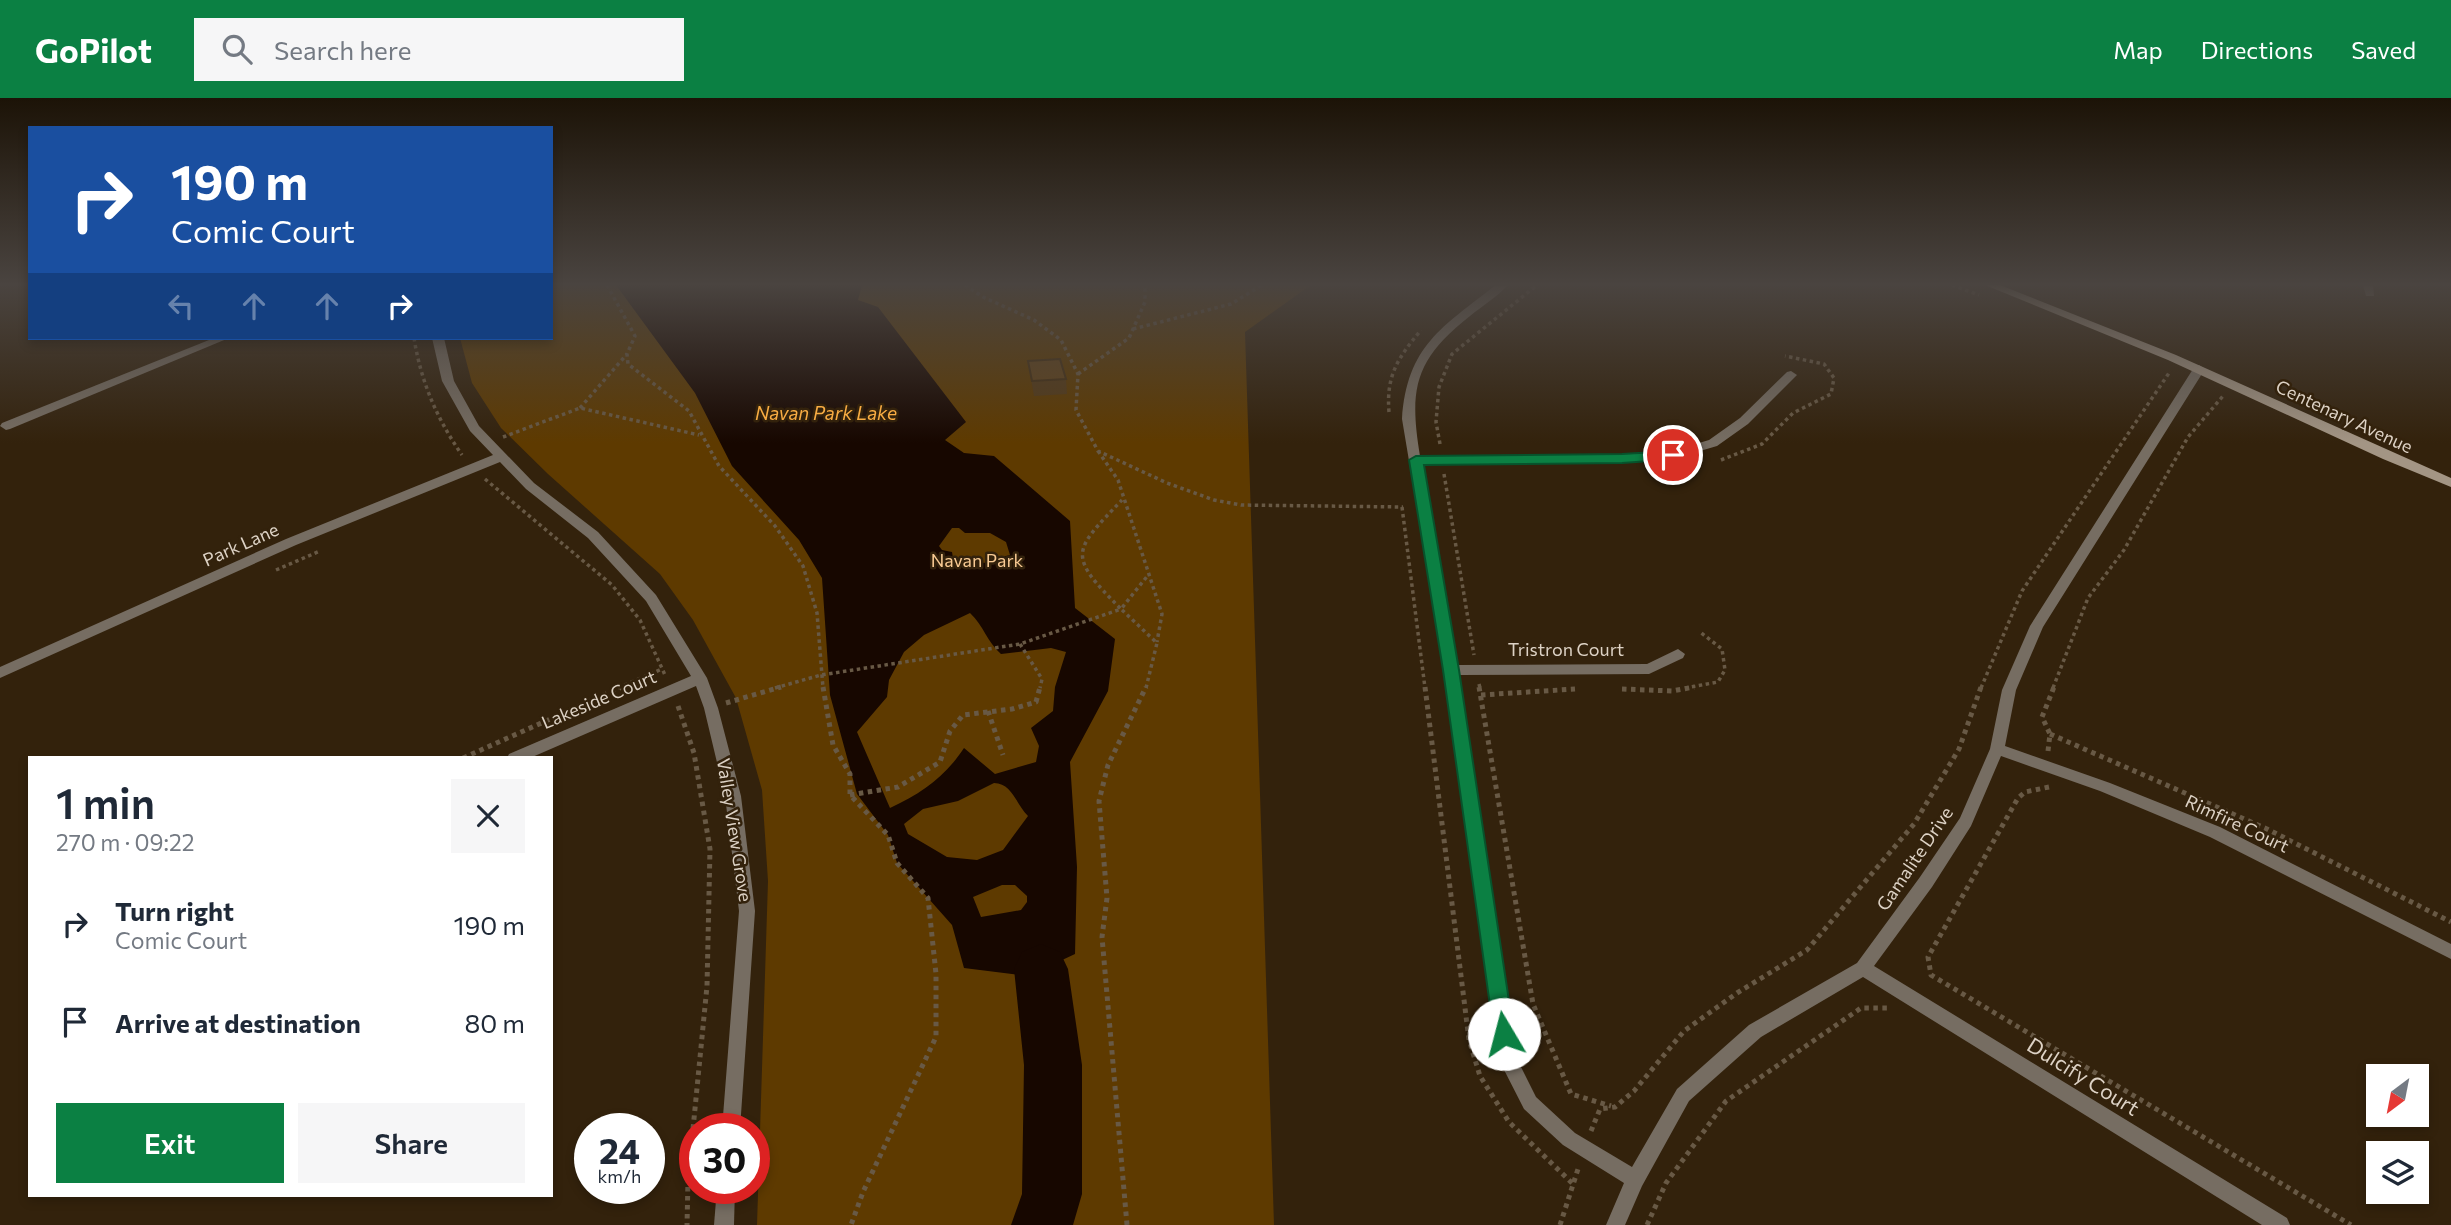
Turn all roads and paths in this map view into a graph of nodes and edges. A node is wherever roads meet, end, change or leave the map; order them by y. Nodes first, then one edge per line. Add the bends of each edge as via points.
1 (634, 338) edge
2 (1058, 338) edge
3 (1129, 338) edge
4 (1437, 338) edge
5 (1472, 338) edge
6 (2126, 338) edge
7 (218, 340) edge
8 (414, 340) edge
9 (438, 340) edge
10 (627, 354) junction
11 (2199, 369) junction
12 (2169, 372) dead end
13 (1078, 374) junction
14 (1791, 375) dead end
15 (2224, 396) dead end
16 (580, 408) junction
17 (5, 426) dead end
18 (700, 435) junction
19 (486, 443) junction
20 (1098, 451) junction
21 (500, 457) junction
22 (1416, 460) junction
23 (1442, 460) junction
24 (474, 468) junction
25 (2451, 483) edge
26 (1122, 500) junction
27 (1422, 507) junction
28 (1149, 574) junction
29 (1122, 609) junction
30 (1157, 643) junction
31 (1020, 644) junction
32 (1678, 654) dead end
33 (662, 669) junction
34 (1451, 670) junction
35 (1477, 670) junction
36 (0, 673) edge
37 (821, 675) junction
38 (700, 678) junction
39 (672, 690) junction
40 (711, 708) junction
41 (988, 711) junction
42 (682, 718) junction
43 (2050, 734) junction
44 (1997, 749) junction
45 (1003, 754) dead end
46 (467, 756) edge
47 (519, 756) edge
48 (2046, 766) junction
49 (2053, 786) dead end
50 (2038, 790) junction
51 (850, 795) junction
52 (2451, 922) edge
53 (2451, 952) edge
54 (1863, 968) junction
55 (1891, 1009) dead end
56 (1615, 1107) junction
57 (732, 1113) edge
58 (1584, 1148) junction
59 (1635, 1179) junction
60 (725, 1204) edge
61 (687, 1225) edge
62 (724, 1225) edge
63 (851, 1225) edge
64 (1127, 1225) edge
65 (1560, 1225) edge
66 (1615, 1225) edge
67 (1647, 1225) edge
68 (2280, 1225) edge
69 (2351, 1225) edge

1 - 10 path
2 - 13 path
3 - 13 path
4 - 22 street via 1423,354 1407,394
5 - 23 path via 1452,354 1439,387 1436,422
6 - 11 street, Centenary Avenue
7 - 17 street
8 - 24 path via 429,403
9 - 19 street, Valley View Grove via 448,381
10 - 16 path
10 - 18 path via 628,364 689,411
11 - 25 street, Centenary Avenue
11 - 44 street, Gamalite Drive via 2037,626 2009,690
12 - 56 path via 2022,591 1959,749 1914,824 1807,950 1684,1031
13 - 20 path via 1076,410
14 - 23 street via 1744,421 1713,443 1673,455
15 - 43 path via 2188,438 2124,550 2088,598 2042,717
16 - 18 path
16 - 19 path
18 - 37 path via 719,466 775,526 803,566 817,613
19 - 21 street, Valley View Grove
20 - 26 path via 1118,480
20 - 27 path via 1167,484 1241,505
21 - 24 street, Park Lane
21 - 38 street, Valley View Grove via 593,535 651,598
22 - 23 street
22 - 27 street
23 - 35 path
24 - 33 path via 574,551 629,604
24 - 36 street, Park Lane via 291,542
26 - 28 path
26 - 29 path via 1084,540 1083,562
27 - 34 street
28 - 29 path
28 - 30 path via 1162,614
29 - 30 path
29 - 31 path
30 - 64 path via 1145,691 1108,765 1099,801 1107,898 1102,937
31 - 37 path
31 - 41 path via 1042,679 1036,702
32 - 35 street, Tristron Court via 1649,669
33 - 39 path
33 - 46 path
34 - 35 street, Tristron Court
34 - 58 street via 1508,1060 1530,1103
35 - 56 path via 1533,1004 1571,1094
37 - 40 path
37 - 51 path via 833,745 850,774
38 - 39 street, Lakeside Court
38 - 40 street, Valley View Grove
39 - 42 path
39 - 47 street, Lakeside Court
40 - 42 path
40 - 57 street, Valley View Grove via 733,796 747,911
41 - 45 path
41 - 51 path via 963,715 950,731 940,762 898,787
42 - 61 path via 694,753 710,849 707,986
43 - 48 path
43 - 52 path via 2267,829
44 - 48 street, Rimfire Court
44 - 54 street, Gamalite Drive via 1966,821
48 - 50 path
48 - 53 street, Rimfire Court via 2216,832
49 - 50 path
50 - 69 path via 2018,798 1928,957 1931,975
51 - 63 path via 888,835 897,863 928,898 936,999 936,1037
54 - 59 street, Gamalite Drive via 1755,1031 1684,1095
54 - 68 street, Dulcify Court
55 - 67 path via 1861,1008 1726,1101 1666,1183
56 - 58 path via 1600,1110
58 - 59 street
58 - 65 path
59 - 66 street, Gamalite Drive
60 - 62 street

